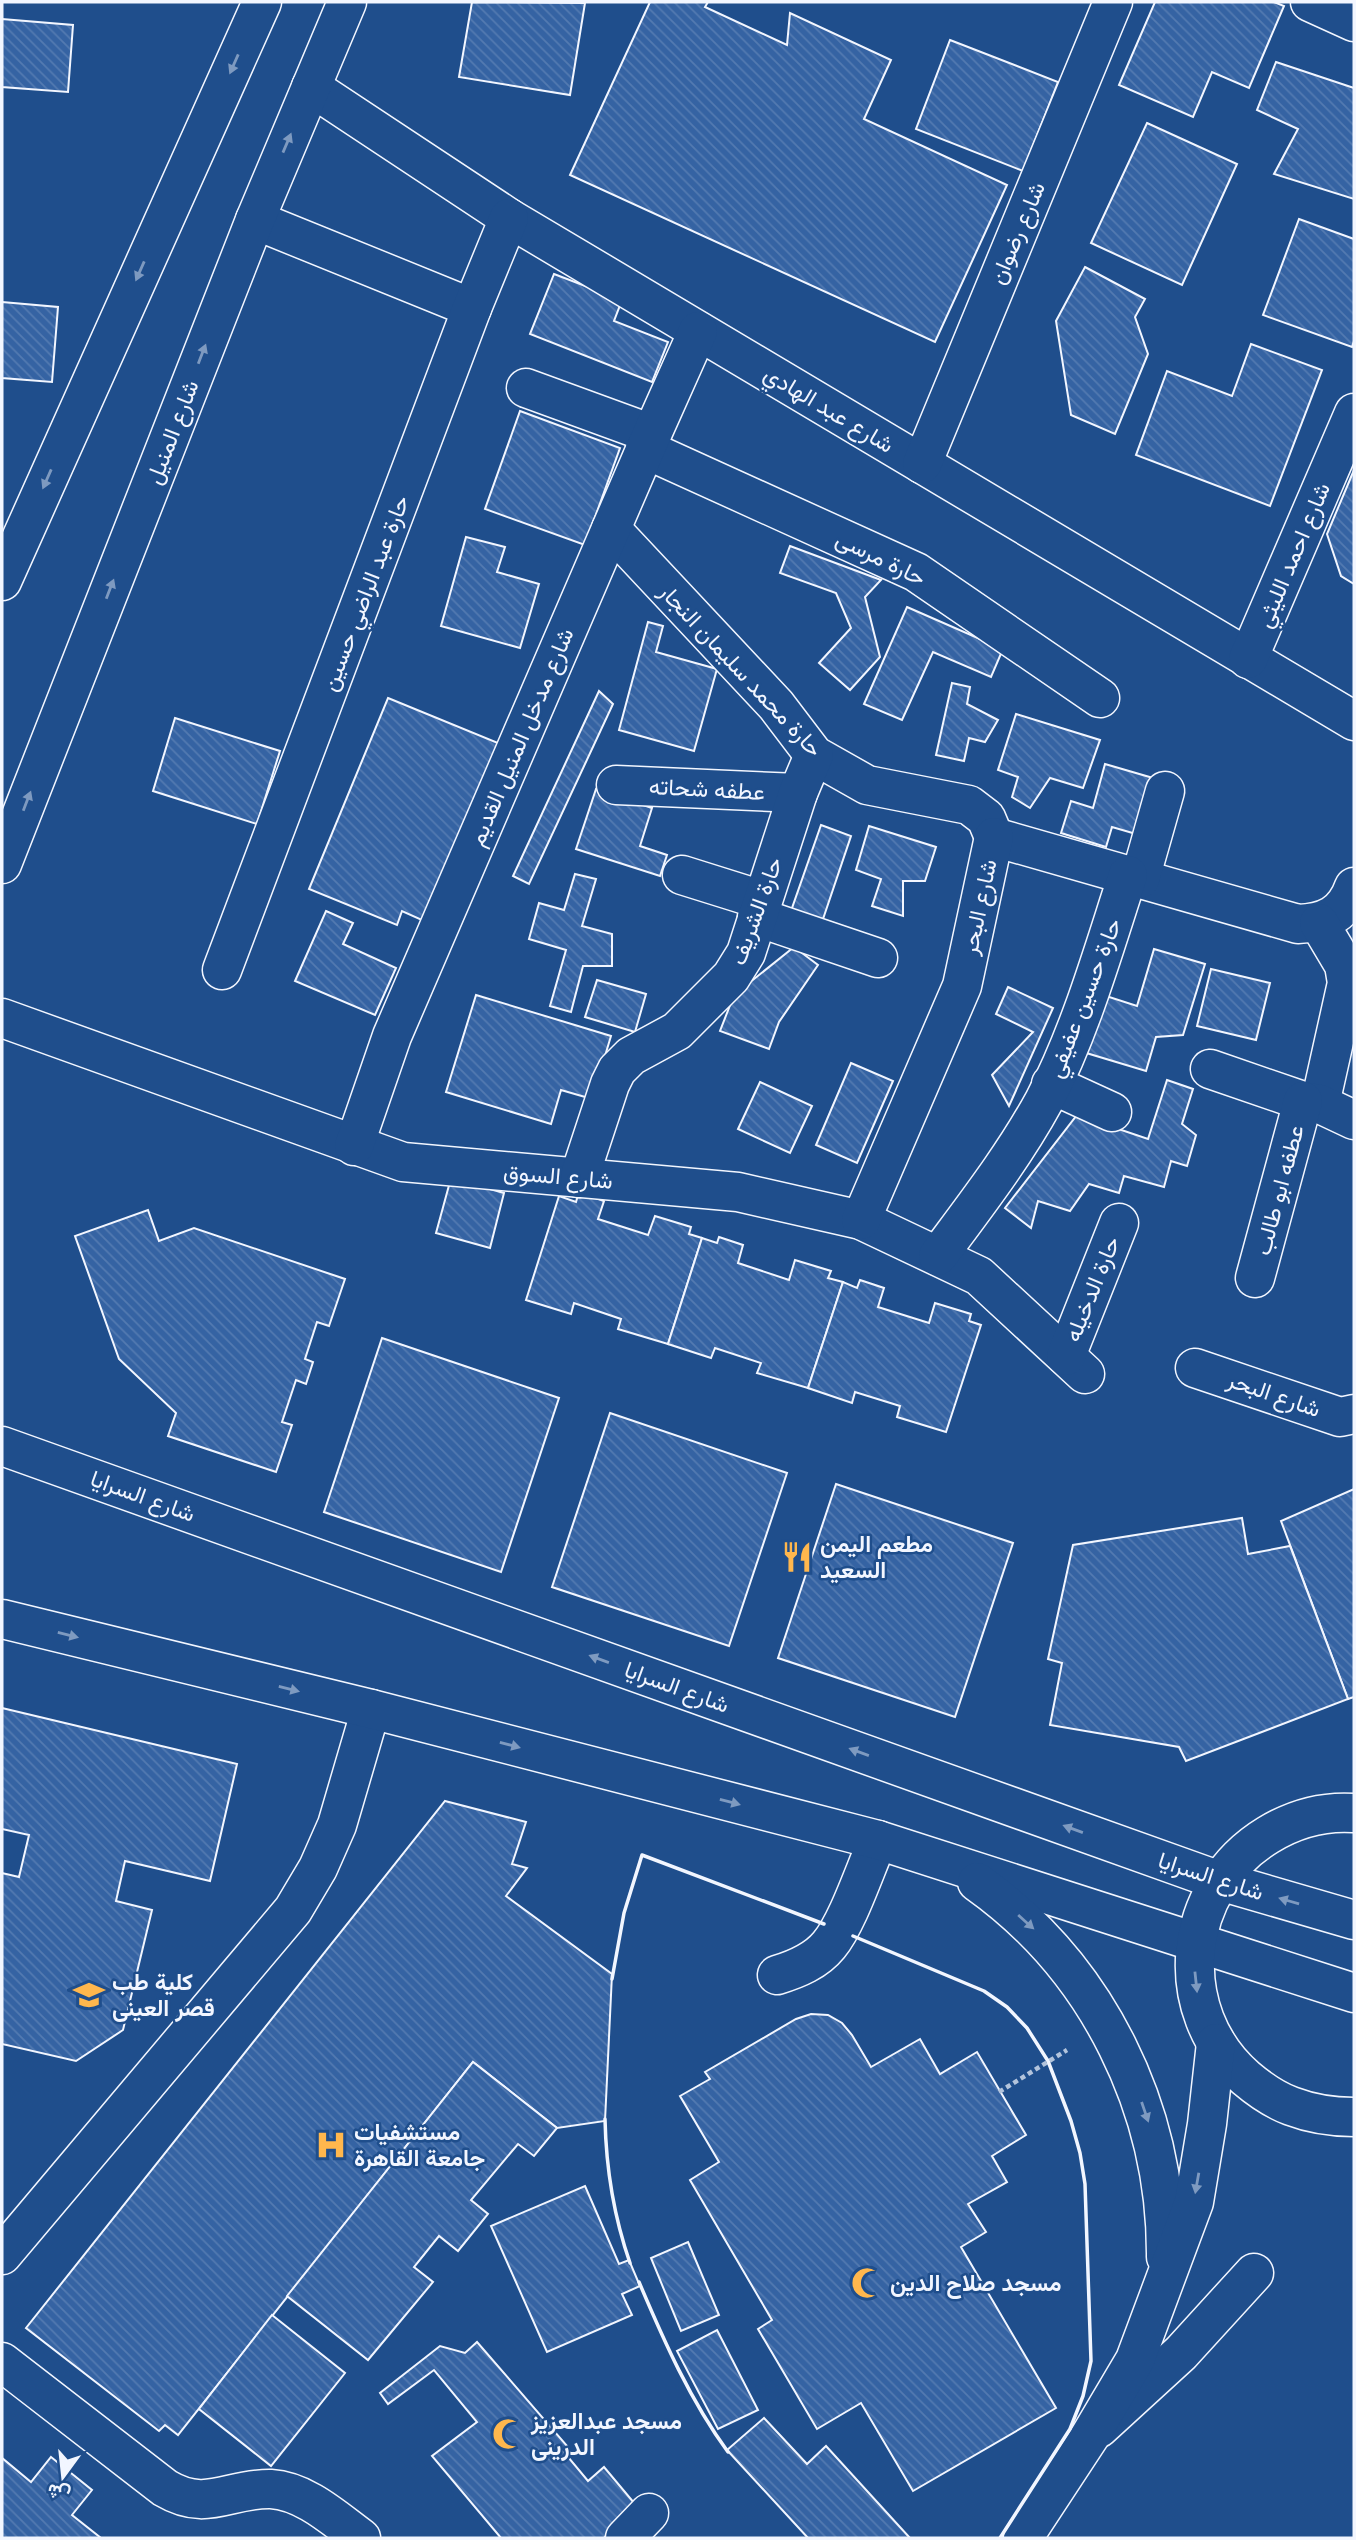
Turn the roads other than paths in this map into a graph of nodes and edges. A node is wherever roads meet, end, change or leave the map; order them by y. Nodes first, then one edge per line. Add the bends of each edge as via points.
1 (262, 2) edge
2 (347, 2) edge
3 (1113, 2) edge
4 (1310, 2) edge
5 (1354, 22) edge
6 (311, 87) junction
7 (509, 218) junction
8 (255, 220) junction
9 (472, 308) junction
10 (698, 331) junction
11 (526, 388) dead end
12 (1354, 413) edge
13 (648, 442) junction
14 (922, 464) junction
15 (611, 529) junction
16 (5, 562) edge
17 (1248, 659) junction
18 (1100, 698) dead end
19 (1354, 721) edge
20 (814, 755) junction
21 (616, 785) dead end
22 (1165, 791) dead end
23 (798, 793) junction
24 (993, 837) junction
25 (2, 864) edge
26 (682, 875) dead end
27 (1134, 877) junction
28 (1354, 887) edge
29 (759, 909) junction
30 (1319, 923) junction
31 (878, 958) dead end
32 (222, 970) dead end
33 (2, 1018) edge
34 (1210, 1069) dead end
35 (1051, 1084) junction
36 (1311, 1103) junction
37 (1112, 1112) dead end
38 (1354, 1120) edge
39 (354, 1146) junction
40 (579, 1178) junction
41 (861, 1220) junction
42 (1119, 1223) dead end
43 (938, 1256) junction
44 (1255, 1278) dead end
45 (1075, 1365) joint
46 (1195, 1367) dead end
47 (1354, 1414) edge
48 (2, 1446) edge
49 (2, 1619) edge
50 (371, 1709) junction
51 (1354, 1784) edge
52 (1354, 1813) edge
53 (1310, 1817) junction
54 (878, 1840) junction
55 (953, 1865) junction
56 (1220, 1881) junction
57 (1354, 1920) edge
58 (1196, 1944) junction
59 (778, 1975) dead end
60 (1354, 1993) edge
61 (1216, 2043) junction
62 (1354, 2117) edge
63 (2, 2255) edge
64 (1254, 2273) dead end
65 (1166, 2279) junction
66 (2, 2362) edge
67 (1090, 2436) junction
68 (361, 2538) edge
69 (1023, 2538) edge

1 -> 16 street
2 - 6 street, شارع المنيل
3 - 14 street, شارع رضوان
4 - 5 street
6 - 7 street, شارع عبد الهادي
8 -> 6 street, شارع المنيل
7 - 9 street, حارة عبد الراضي حسين
7 - 10 street, شارع عبد الهادي
8 - 9 street
25 -> 8 street, شارع المنيل
9 - 32 street, حارة عبد الراضي حسين
10 - 13 street, شارع مدخل المنيل القديم
10 - 14 street, شارع عبد الهادي
11 - 13 street, حارة مرسى
12 - 17 street, شارع احمد الليثي
13 - 15 street, شارع مدخل المنيل القديم
13 - 18 street, حارة مرسى via 916,572
14 - 17 street, شارع عبد الهادي
15 - 20 street, حارة محمد سليمان النجار via 776,705
15 - 39 street, شارع مدخل المنيل القديم via 392,1036
17 - 19 street, شارع عبد الهادي
20 - 23 street, حارة الشريف
20 - 24 street, حارة محمد سليمان النجار via 867,785 969,805 986,818
21 - 23 street, عطفه شحاته
22 - 27 street, حارة حسين عفيفي
23 - 29 street, حارة الشريف
24 - 27 street, شارع البحر
24 - 41 street, شارع البحر via 962,986
26 - 29 street
27 - 30 street, شارع البحر via 1298,924
27 - 35 street, حارة حسين عفيفي
28 - 30 street via 1336,913
29 - 31 street
29 - 40 street, حارة الشريف via 746,953 731,977 677,1031 631,1056 617,1070
30 - 36 street, عطفه ابو طالب via 1343,965 1347,983
33 - 39 street, شارع السوق
34 - 36 street
35 - 37 street
35 - 43 street, حارة حسين عفيفي via 1016,1149
36 - 38 street
36 - 44 street, عطفه ابو طالب
39 - 40 street, شارع السوق via 403,1162
40 - 41 street, شارع السوق via 738,1192
41 - 43 street, شارع السوق
42 - 45 street, حارة الدخيله
43 - 45 street, شارع السوق via 979,1276
46 - 47 street, شارع البحر via 1340,1417
56 -> 48 street, شارع السرايا
49 -> 50 street
50 -> 54 street
50 - 63 street via 337,1825 293,1910
51 - 53 street
52 - 53 street
53 - 56 street via 1282,1826 1258,1841
54 - 55 street
54 - 59 street via 828,1946 797,1969
55 - 58 street
55 -> 65 street via 1040,1935 1077,1978 1107,2026 1131,2073 1161,2173
57 -> 56 street, شارع السرايا
56 - 58 street via 1208,1900
58 - 60 street
58 -> 61 street via 1197,1995
61 - 62 street via 1260,2090 1289,2106 1320,2115
61 -> 65 street via 1194,2203
64 - 67 street via 1181,2353
65 - 67 street via 1135,2360
66 - 68 street via 179,2496 212,2500 273,2489 316,2505
67 - 69 street

